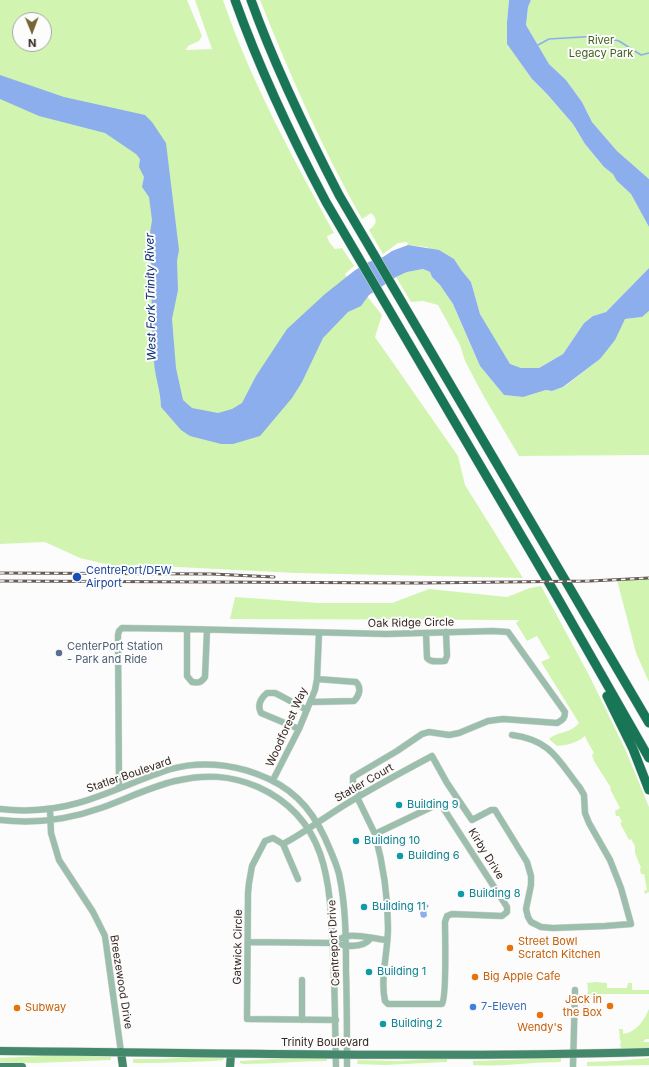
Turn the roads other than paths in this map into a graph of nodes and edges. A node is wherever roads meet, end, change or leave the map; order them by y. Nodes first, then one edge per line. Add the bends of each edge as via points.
1 (235, 0) edge
2 (251, 0) edge
3 (187, 629) junction
4 (207, 630) junction
5 (446, 632) junction
6 (319, 633) junction
7 (426, 633) junction
8 (602, 675) junction
9 (317, 679) junction
10 (311, 702) junction
11 (308, 710) junction
12 (649, 723) edge
13 (299, 730) junction
14 (512, 735) dead end
15 (649, 758) edge
16 (172, 769) junction
17 (273, 780) junction
18 (175, 781) junction
19 (119, 788) junction
20 (649, 790) edge
21 (359, 796) junction
22 (0, 809) edge
23 (50, 809) junction
24 (0, 820) edge
25 (51, 820) junction
26 (317, 822) junction
27 (308, 830) junction
28 (375, 834) junction
29 (283, 844) junction
30 (298, 879) dead end
31 (346, 936) junction
32 (371, 938) junction
33 (387, 940) junction
34 (248, 942) junction
35 (333, 943) junction
36 (346, 946) junction
37 (302, 980) dead end
38 (575, 990) dead end
39 (302, 1020) junction
40 (336, 1020) junction
41 (0, 1051) edge
42 (121, 1052) junction
43 (649, 1052) edge
44 (573, 1053) junction
45 (230, 1054) junction
46 (336, 1054) junction
47 (347, 1054) junction
48 (0, 1067) edge
49 (22, 1067) edge
50 (123, 1067) edge
51 (230, 1067) edge
52 (336, 1067) edge
53 (347, 1067) edge
54 (573, 1067) edge

1 - 8 highway via 256,55 307,166
2 - 12 highway via 302,121 336,188
3 - 4 street, Oak Ridge Circle
3 - 4 street via 187,676 192,682 200,683 205,677
3 - 19 street, Oak Ridge Circle via 122,628 119,631
4 - 6 street, Oak Ridge Circle
5 - 7 street, Oak Ridge Circle
5 - 7 street via 447,656 445,660 437,662 427,658
5 - 21 street, Oak Ridge Circle via 508,632 565,712 563,720 557,723 503,719 488,721 449,735 429,732 422,734 353,777 353,785
6 - 7 street, Oak Ridge Circle
6 - 9 street, Woodforest Way
8 - 15 highway
8 - 20 highway via 607,695
9 - 10 street, Woodforest Way
9 - 10 street via 356,682 359,693 354,701
10 - 11 street, Woodforest Way
11 - 13 street, Woodforest Way
11 - 13 street via 275,694 267,693 262,698 259,708 261,713
13 - 17 street, Woodforest Way
14 - 21 street, Statler Court via 524,737 550,750 580,788 584,795 585,813 610,860 631,924 553,928 541,927 531,922 526,909 531,885 527,862 495,810 472,820 432,756
16 - 17 street, Statler Boulevard via 223,766 246,769
16 - 18 street
16 - 19 street, Statler Boulevard
17 - 26 street, Statler Boulevard via 289,790 312,813
18 - 25 street, Statler Boulevard via 99,809
18 - 27 street, Statler Boulevard via 223,777 247,782 287,805
19 - 23 street, Statler Boulevard via 78,803
21 - 26 street, Statler Court
21 - 28 street, Kirby Drive
22 - 23 street, Statler Boulevard
23 - 25 street, Breezewood Drive
24 - 25 street, Statler Boulevard
25 - 42 street, Breezewood Drive via 51,833 59,860 93,912 105,936
26 - 27 street, Statler Court
26 - 31 street, Centreport Drive via 339,874
27 - 29 street
27 - 35 street, Centreport Drive via 327,876
28 - 33 street, Kirby Drive via 386,893
28 - 33 street, Kirby Drive via 440,803 507,907 507,912 502,916 447,916 444,1001 439,1005 386,1003 383,984
29 - 30 street
29 - 34 street, Gatwick Circle via 273,838 265,841 252,866 248,883
31 - 32 street via 364,935
31 - 35 street
31 - 36 street, Centreport Drive
32 - 33 street
32 - 36 street via 356,946
34 - 35 street
34 - 39 street, Gatwick Circle via 247,1019
35 - 36 street
35 - 40 street, Centreport Drive
36 - 47 street, Centreport Drive
37 - 39 street
38 - 44 street
39 - 40 street, Gatwick Circle
40 - 46 street, Centreport Drive
41 - 42 main road, Trinity Boulevard
42 - 45 main road, Trinity Boulevard
42 - 50 main road
43 - 44 main road, Trinity Boulevard
44 - 47 main road, Trinity Boulevard
44 - 54 street
45 - 46 main road, Trinity Boulevard
45 - 51 main road
46 - 47 main road, Trinity Boulevard
46 - 52 street, Centreport Drive
47 - 53 street, Centreport Drive
48 - 49 main road

